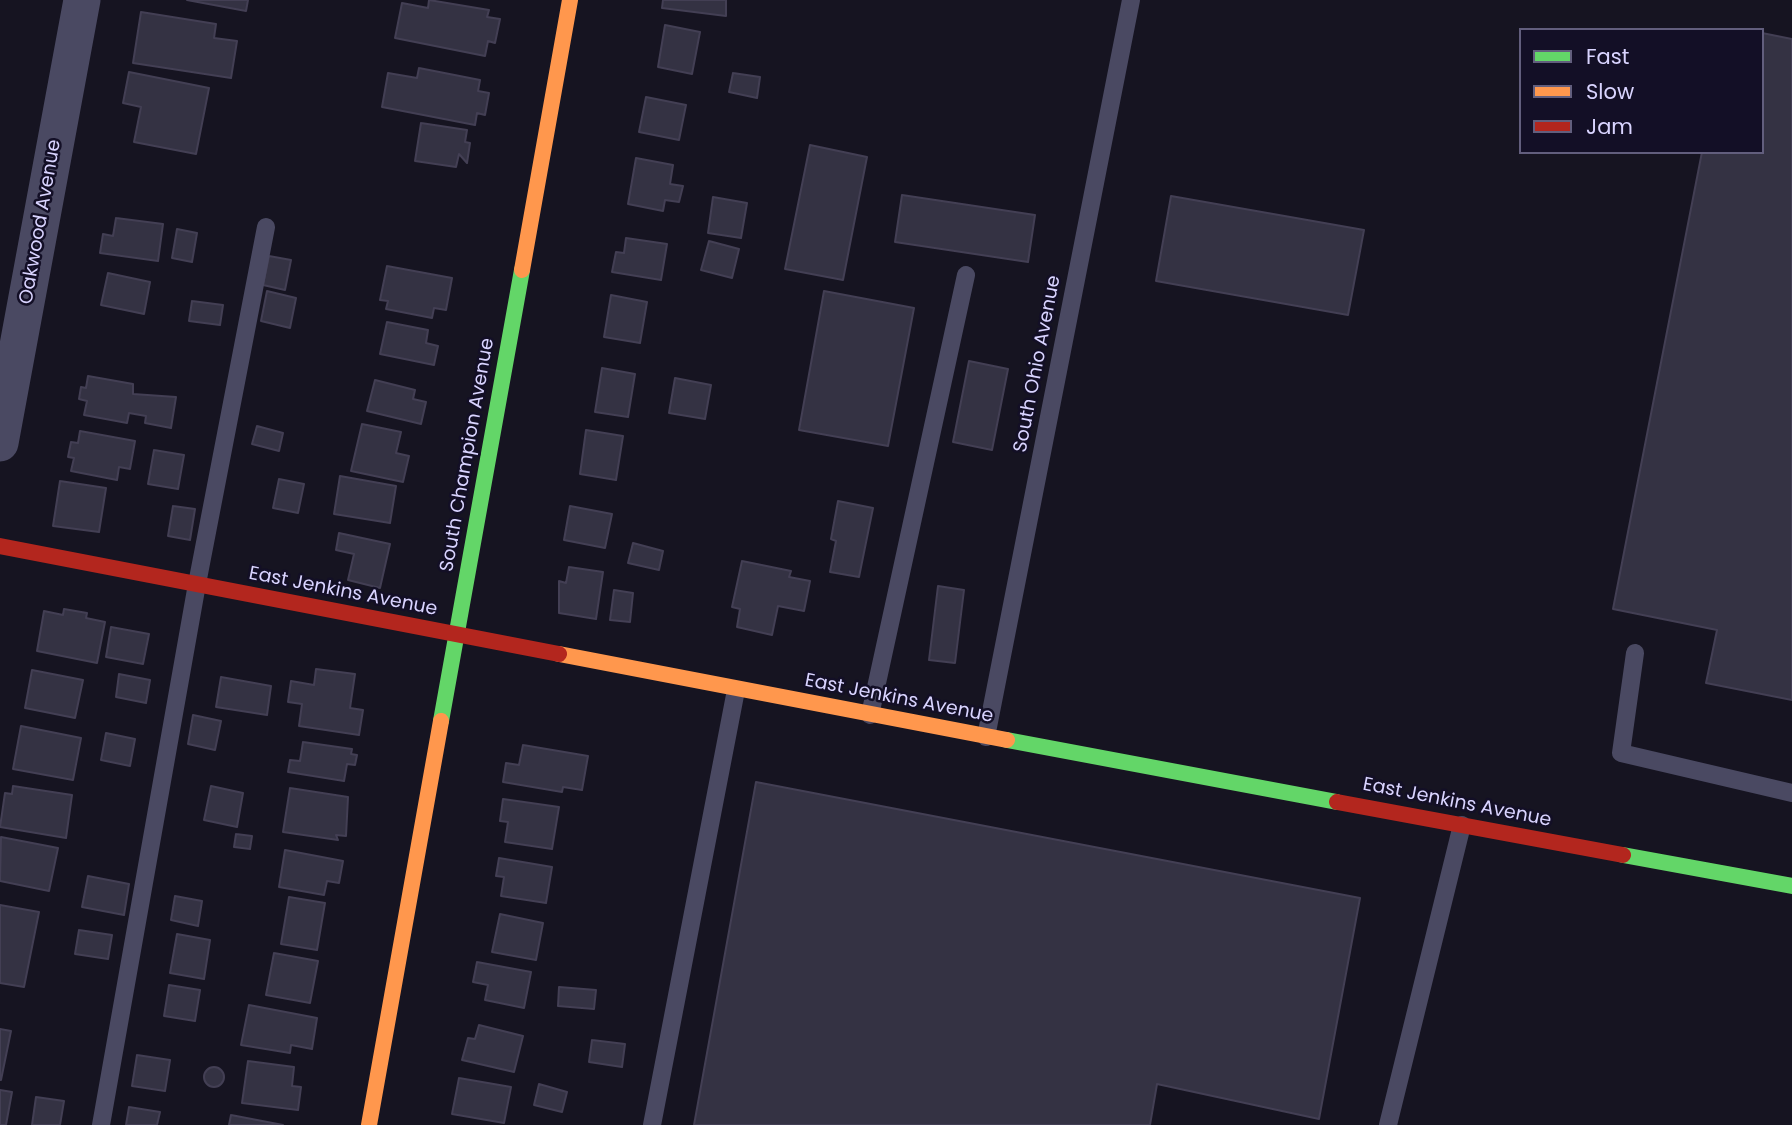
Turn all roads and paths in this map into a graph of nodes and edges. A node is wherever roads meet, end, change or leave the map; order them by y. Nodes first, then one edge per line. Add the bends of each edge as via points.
1 (82, 0) edge
2 (570, 0) edge
3 (1131, 0) edge
4 (266, 228) dead end
5 (966, 275) dead end
6 (0, 443) edge
7 (0, 546) edge
8 (197, 584) junction
9 (457, 636) junction
10 (1635, 653) dead end
11 (736, 690) junction
12 (870, 715) junction
13 (986, 737) junction
14 (1792, 793) edge
15 (1462, 825) junction
16 (1792, 886) edge
17 (101, 1125) edge
18 (369, 1125) edge
19 (652, 1125) edge
20 (1388, 1125) edge

1 - 6 street, Oakwood Avenue
2 - 9 street, South Champion Avenue
3 - 13 lane, South Ohio Avenue
4 - 8 lane
5 - 12 lane
7 - 8 street, East Jenkins Avenue
8 - 9 street, East Jenkins Avenue
8 - 17 lane
9 - 11 street, East Jenkins Avenue
9 - 18 street, South Champion Avenue
10 - 14 lane via 1621,753
11 - 12 street, East Jenkins Avenue
11 - 19 lane
12 - 13 street, East Jenkins Avenue
13 - 15 street, East Jenkins Avenue
15 - 16 street, East Jenkins Avenue
15 - 20 lane

